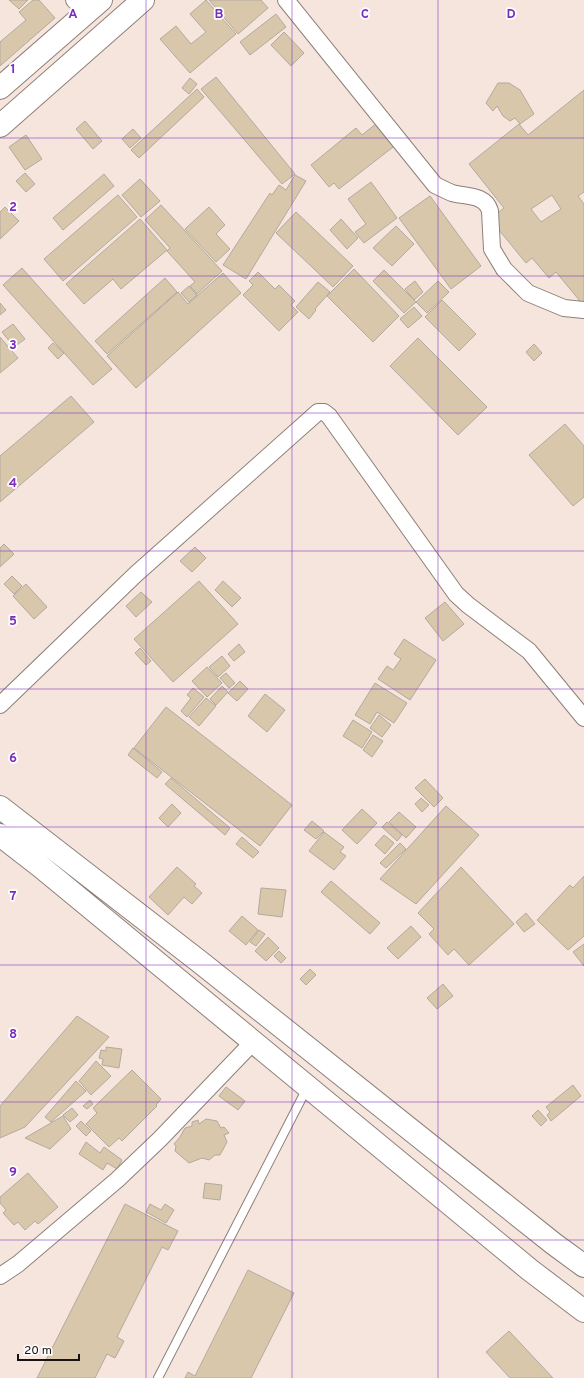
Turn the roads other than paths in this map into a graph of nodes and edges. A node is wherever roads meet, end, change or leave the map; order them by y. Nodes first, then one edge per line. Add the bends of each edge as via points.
1 (143, 0) edge
2 (286, 0) edge
3 (87, 4) edge
4 (0, 88) edge
5 (0, 126) edge
6 (584, 310) edge
7 (0, 705) edge
8 (584, 718) edge
9 (0, 807) edge
10 (0, 835) edge
11 (253, 1042) junction
12 (308, 1087) junction
13 (584, 1266) edge
14 (0, 1276) edge
15 (584, 1311) edge
16 (158, 1378) edge

1 - 5 main road
2 - 6 street via 435,185 453,193 472,196 489,205 492,249 504,269 528,293 564,308
3 - 4 main road
7 - 8 street via 136,574 318,412 324,412 456,594 529,651
9 - 13 main road
10 - 11 main road
11 - 12 main road
11 - 14 street via 117,1180 18,1264
12 - 15 main road via 530,1270
12 - 16 lane

